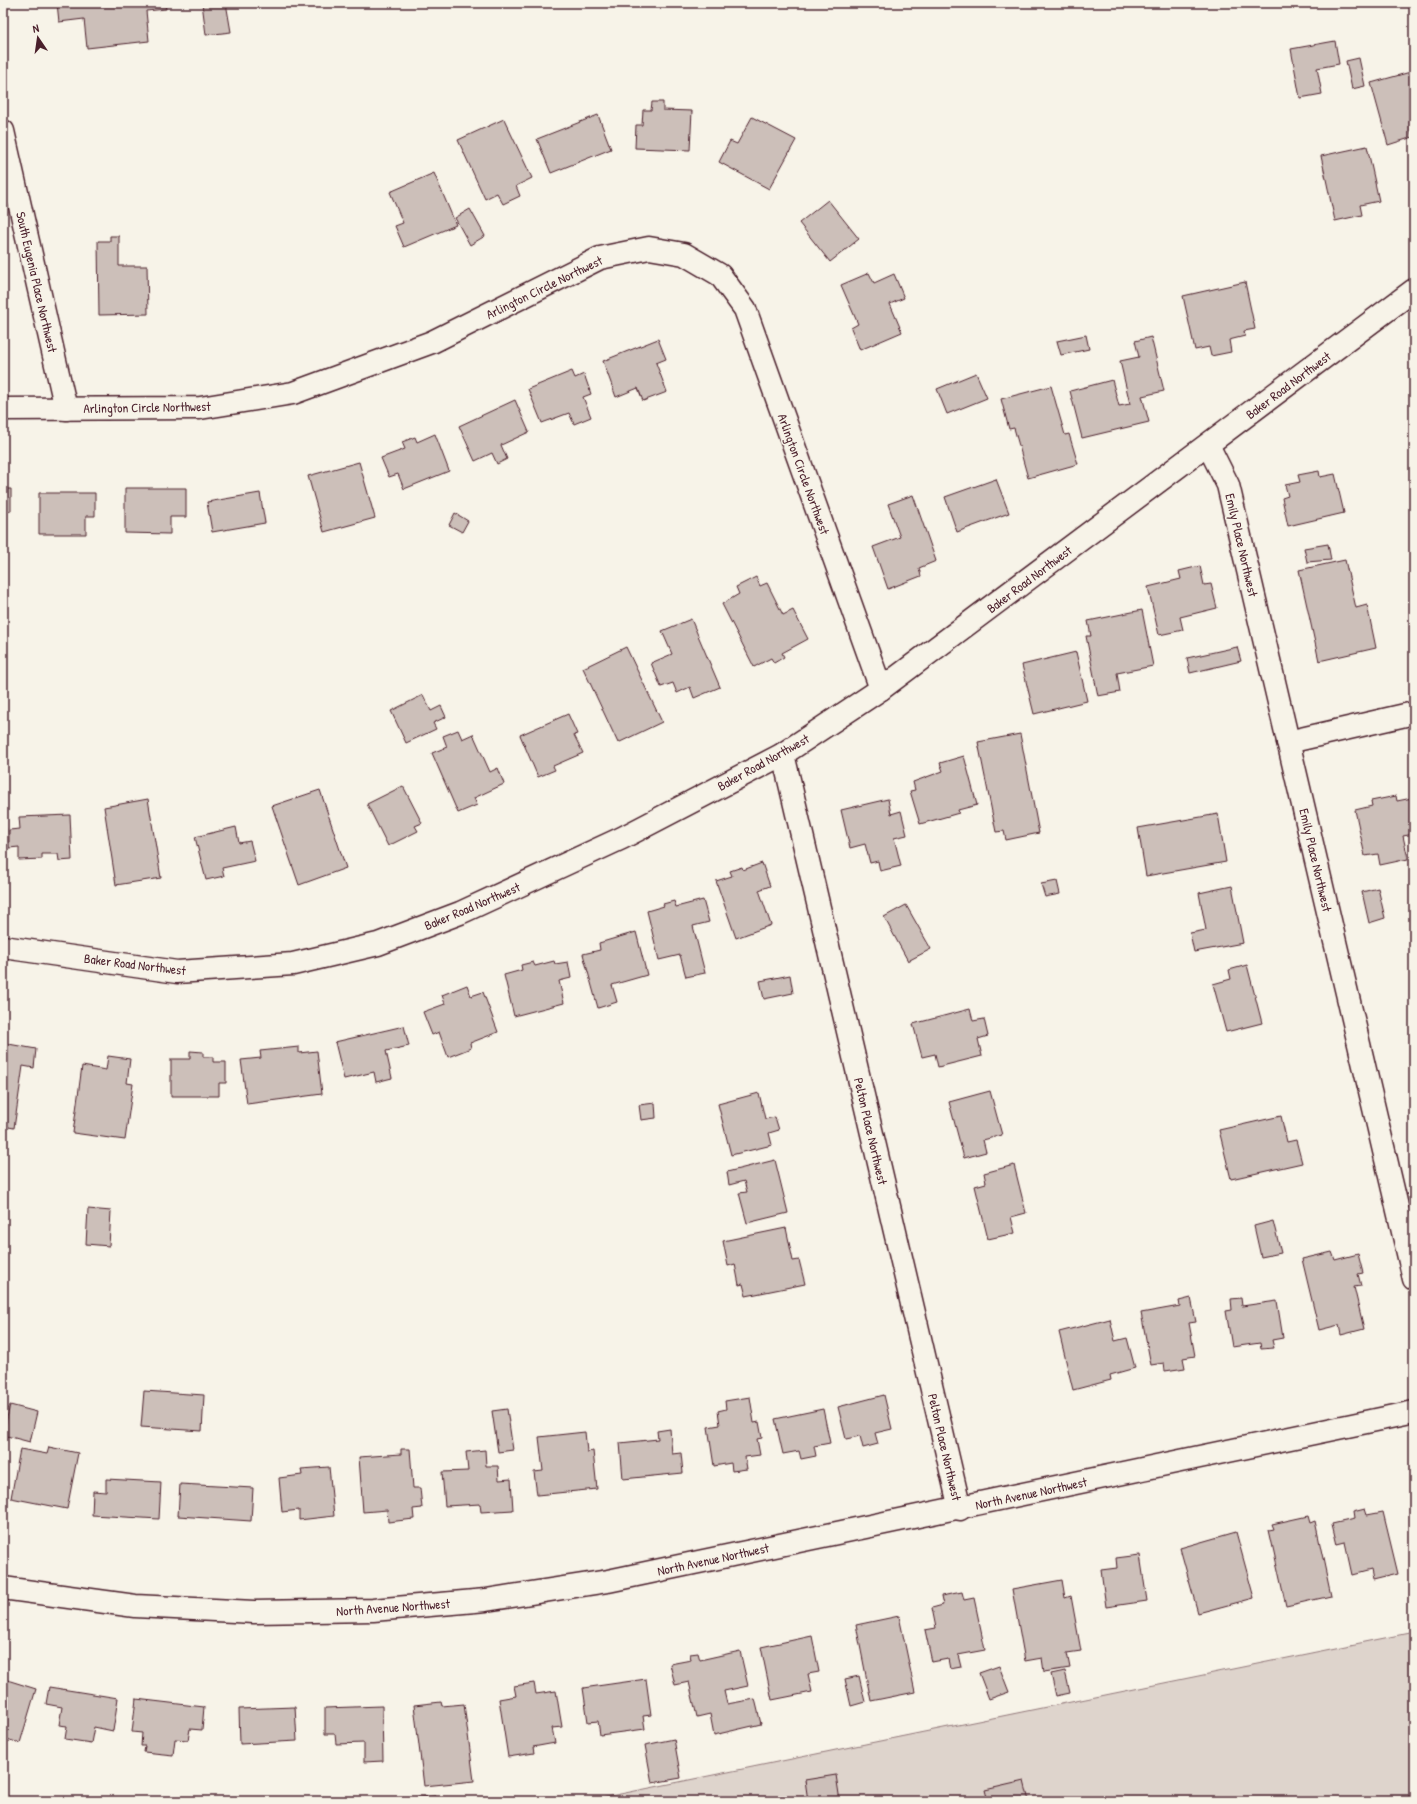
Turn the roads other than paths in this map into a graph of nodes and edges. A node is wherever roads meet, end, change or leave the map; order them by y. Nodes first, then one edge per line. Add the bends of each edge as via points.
1 (3, 131) edge
2 (1414, 290) edge
3 (3, 409) edge
4 (66, 409) junction
5 (1208, 445) junction
6 (881, 689) junction
7 (1414, 713) edge
8 (1288, 742) junction
9 (783, 754) junction
10 (3, 947) edge
11 (1414, 1279) edge
12 (1414, 1412) edge
13 (960, 1508) junction
14 (3, 1588) edge

1 - 4 street, South Eugenia Place Northwest
2 - 5 street, Baker Road Northwest
3 - 4 street, Arlington Circle Northwest
4 - 6 street, Arlington Circle Northwest via 200,408 293,394 432,342 600,258 649,248 684,254 720,275 745,309
5 - 6 street, Baker Road Northwest
5 - 8 street, Emily Place Northwest via 1228,485
6 - 9 street, Baker Road Northwest
7 - 8 street
8 - 11 street, Emily Place Northwest
9 - 10 street, Baker Road Northwest via 622,838 460,913 378,944 293,964 177,972
9 - 13 street, Pelton Place Northwest
12 - 13 street, North Avenue Northwest
13 - 14 street, North Avenue Northwest via 608,1581 486,1600 373,1610 254,1612 143,1606

